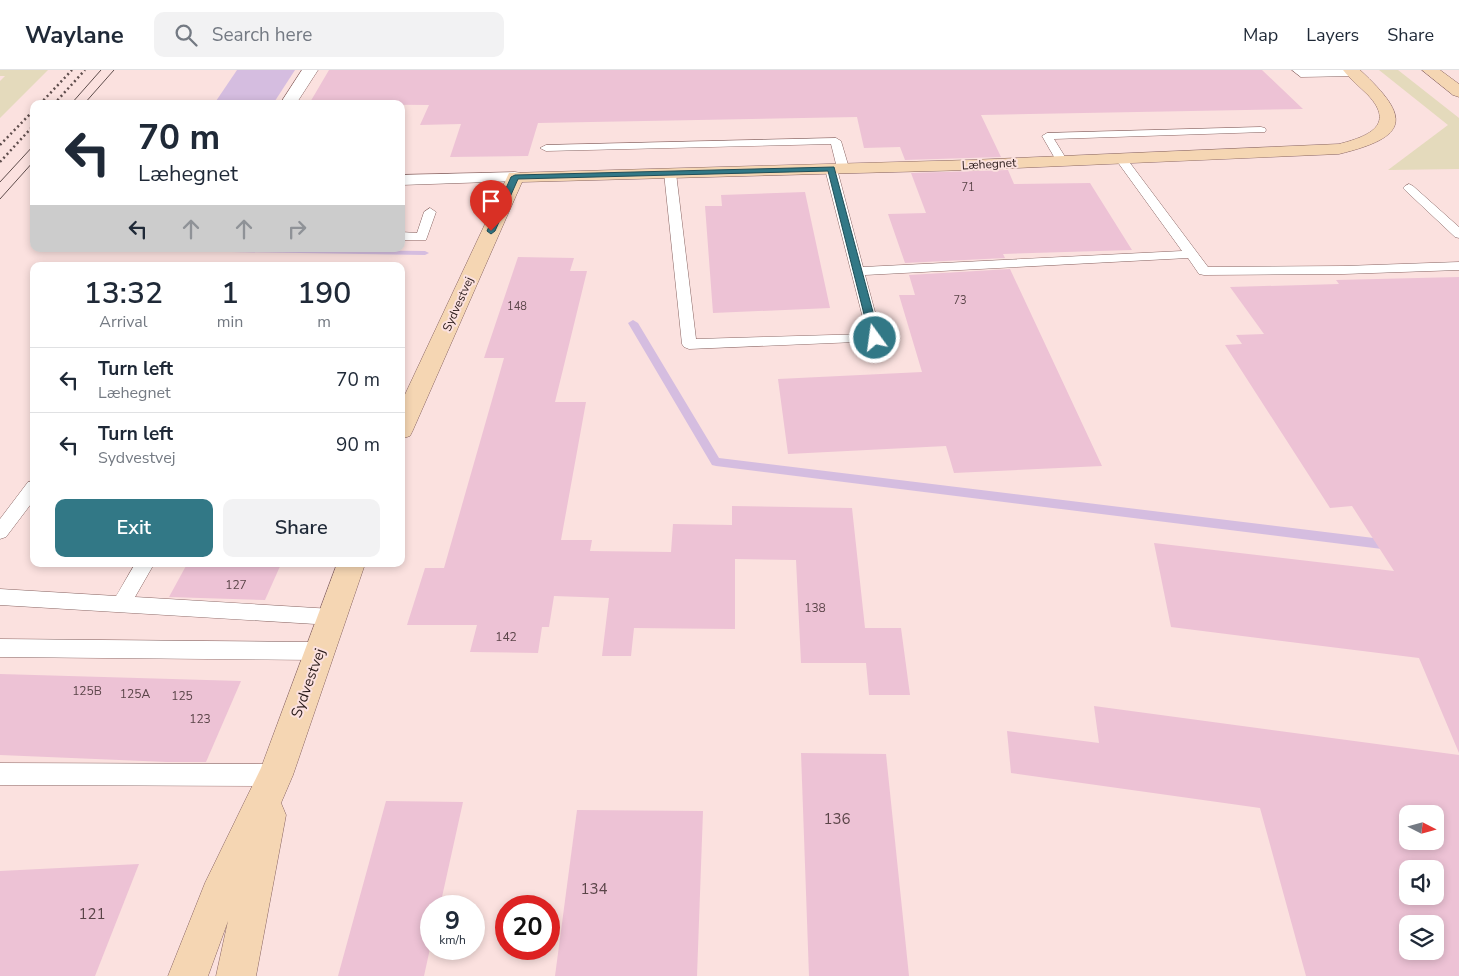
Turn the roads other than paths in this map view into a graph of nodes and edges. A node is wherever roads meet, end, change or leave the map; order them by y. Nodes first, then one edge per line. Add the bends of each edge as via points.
1 (310, 70) edge
2 (1297, 70) edge
3 (1430, 70) edge
4 (1353, 72) edge
5 (1459, 92) edge
6 (291, 100) edge
7 (1261, 130) dead end
8 (546, 148) dead end
9 (1120, 157) junction
10 (1061, 160) junction
11 (837, 168) junction
12 (670, 173) junction
13 (515, 177) junction
14 (405, 180) edge
15 (1409, 188) dead end
16 (430, 212) dead end
17 (1459, 234) edge
18 (405, 236) edge
19 (1191, 254) junction
20 (1459, 266) edge
21 (858, 271) junction
22 (408, 399) edge
23 (405, 412) edge
24 (30, 492) edge
25 (0, 532) edge
26 (143, 567) edge
27 (351, 567) edge
28 (0, 597) edge
29 (121, 604) junction
30 (332, 617) junction
31 (0, 648) edge
32 (320, 651) junction
33 (0, 774) edge
34 (276, 775) junction
35 (188, 976) edge
36 (236, 976) edge

1 - 6 street
2 - 4 lane via 1301,74
3 - 5 street
4 - 9 street, Læhegnet via 1387,110 1389,119 1373,139 1339,149
7 - 10 lane via 1047,136
8 - 11 lane via 836,141
9 - 10 street, Læhegnet
9 - 19 lane
10 - 11 street, Læhegnet
11 - 12 street, Læhegnet
11 - 21 lane
12 - 13 street, Læhegnet
12 - 21 lane via 689,344 875,338
13 - 14 street
13 - 22 street, Sydvestvej
15 - 17 lane
16 - 18 lane via 422,237
19 - 20 lane via 1204,271
19 - 21 lane
22 - 23 street, Sydvestvej
24 - 25 lane
26 - 29 lane
27 - 30 street, Sydvestvej
28 - 29 lane
29 - 30 lane
30 - 32 street, Sydvestvej
31 - 32 lane
32 - 34 street, Sydvestvej
33 - 34 lane
34 - 35 street, Sydvestvej via 218,896
34 - 36 street, Sydvestvej

